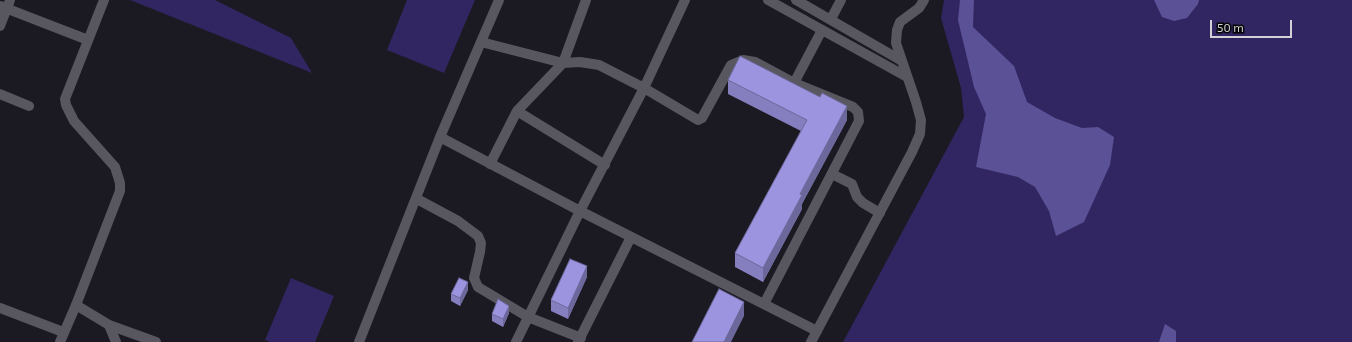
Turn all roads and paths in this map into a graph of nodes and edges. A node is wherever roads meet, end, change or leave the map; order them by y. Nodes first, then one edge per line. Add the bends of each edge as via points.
1 (104, 0) edge
2 (499, 0) edge
3 (586, 0) edge
4 (685, 0) edge
5 (768, 0) edge
6 (796, 0) edge
7 (841, 0) edge
8 (924, 0) edge
9 (6, 5) edge
10 (831, 19) junction
11 (0, 26) edge
12 (822, 30) junction
13 (88, 40) junction
14 (481, 42) junction
15 (902, 61) junction
16 (562, 63) junction
17 (907, 77) junction
18 (794, 83) junction
19 (644, 88) junction
20 (0, 94) edge
21 (29, 106) dead end
22 (517, 111) junction
23 (440, 137) junction
24 (490, 164) junction
25 (605, 165) junction
26 (832, 174) junction
27 (417, 199) junction
28 (580, 211) junction
29 (880, 213) junction
30 (631, 237) junction
31 (764, 304) junction
32 (76, 306) junction
33 (0, 308) edge
34 (528, 317) junction
35 (109, 325) junction
36 (817, 331) junction
37 (61, 337) edge
38 (580, 340) edge
39 (116, 342) edge
40 (156, 342) edge
41 (359, 342) edge
42 (516, 342) edge
43 (811, 342) edge

1 - 13 street
2 - 14 street
3 - 16 street
4 - 19 street
5 - 12 street
6 - 10 street
7 - 10 street
8 - 15 street via 920,8 900,22 897,30 896,43
9 - 11 street
9 - 13 street
10 - 15 street
12 - 17 street
12 - 18 street
13 - 32 street via 65,99 66,105 74,121 115,168 120,192
14 - 16 street
14 - 23 street
15 - 17 street
16 - 19 street via 599,65
16 - 22 street
17 - 29 street via 921,120 920,134
18 - 19 street via 755,62 738,61 731,65 702,118 698,120
18 - 26 street via 854,107 858,112 859,121
19 - 25 street
20 - 21 street
22 - 24 street
22 - 25 street
23 - 24 street
23 - 27 street
24 - 28 street
25 - 28 street
26 - 29 street via 852,184 857,197
26 - 31 street
27 - 34 street via 458,221 478,236 481,243 474,278 478,287
27 - 41 street
28 - 30 street
28 - 34 street
29 - 36 street
30 - 31 street
30 - 38 street
31 - 36 street
32 - 35 street
32 - 37 street
33 - 37 street
34 - 38 street
34 - 42 street
35 - 39 street
35 - 40 street
36 - 43 street

